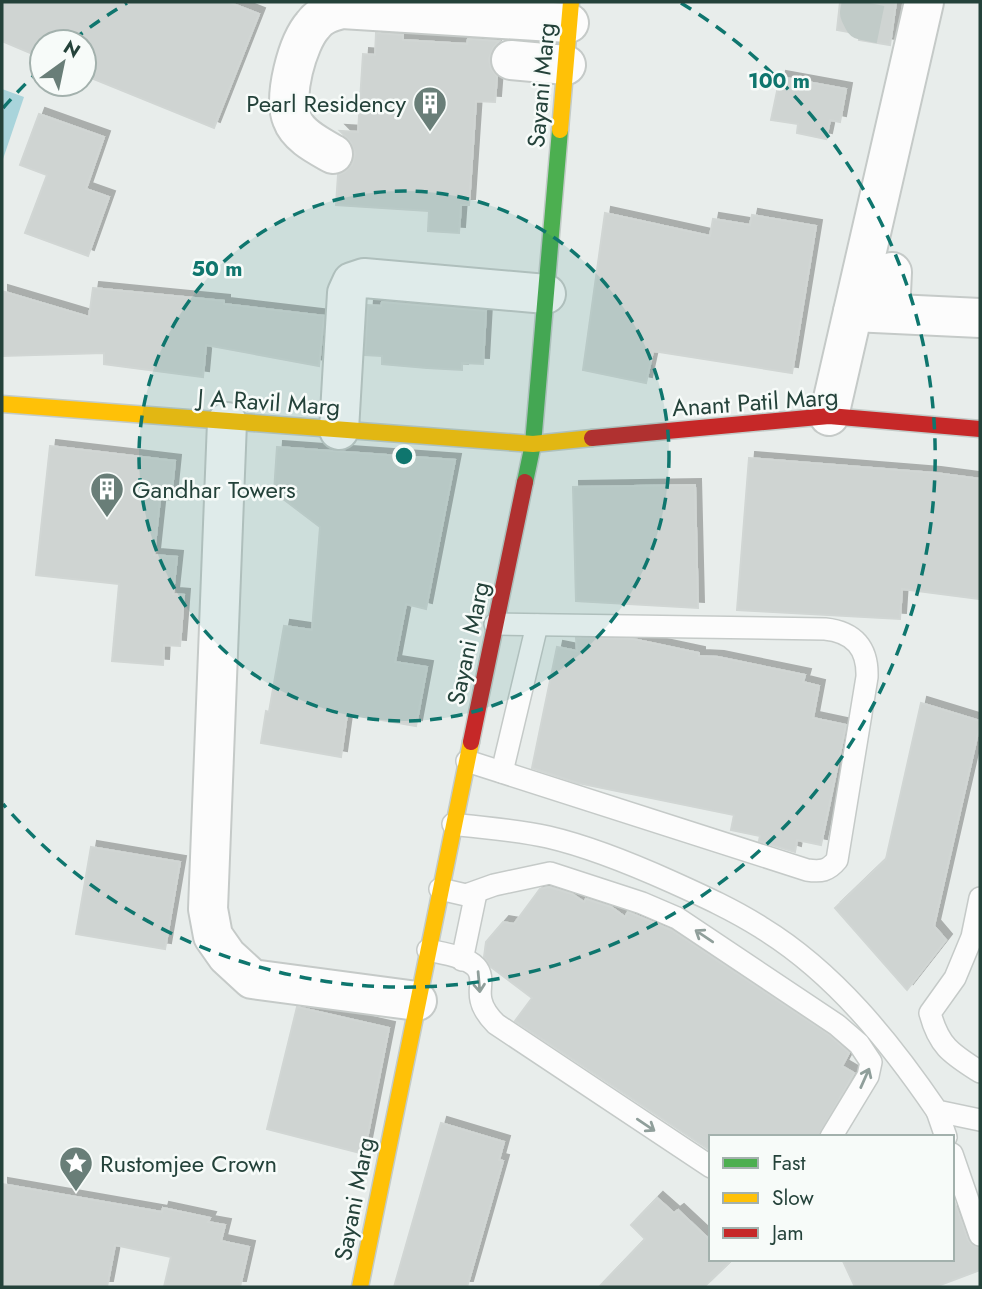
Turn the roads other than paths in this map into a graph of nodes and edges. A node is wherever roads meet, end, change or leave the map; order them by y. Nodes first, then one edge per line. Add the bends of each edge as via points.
1 (570, 13) edge
2 (913, 20) edge
3 (511, 60) dead end
4 (566, 65) junction
5 (333, 154) dead end
6 (892, 272) dead end
7 (546, 294) junction
8 (872, 312) junction
9 (980, 318) edge
10 (2, 404) edge
11 (829, 415) junction
12 (227, 422) junction
13 (980, 429) edge
14 (339, 430) junction
15 (533, 444) junction
16 (495, 624) junction
17 (537, 625) junction
18 (467, 761) junction
19 (502, 772) junction
20 (453, 824) junction
21 (440, 889) junction
22 (476, 893) junction
23 (980, 898) edge
24 (428, 950) junction
25 (462, 960) junction
26 (417, 1001) junction
27 (980, 1072) edge
28 (937, 1111) junction
29 (980, 1120) edge
30 (832, 1135) edge
31 (945, 1135) edge
32 (954, 1160) edge
33 (709, 1166) edge
34 (980, 1235) edge
35 (360, 1287) edge

1 - 4 main road, Sayani Marg
1 - 5 street via 342,9 326,14 313,24 304,41 288,96 292,121 309,141
2 - 8 street
3 - 4 street
4 - 7 main road, Sayani Marg
6 - 8 street
7 - 14 street via 364,278 352,282 347,293
7 - 15 main road, Sayani Marg
8 - 9 street
8 - 11 street
10 - 12 main road, J A Ravil Marg
11 - 13 main road, Anant Patil Marg
11 - 15 main road, Anant Patil Marg
12 - 14 main road, J A Ravil Marg
12 - 26 street via 208,909 213,936 252,979
14 - 15 main road, J A Ravil Marg
15 - 16 main road, Sayani Marg
16 - 17 lane
16 - 18 main road, Sayani Marg
17 - 19 lane
17 - 19 lane via 825,629 837,630 852,640 864,650 867,677 837,860 821,872 807,870
18 - 19 lane
18 - 20 main road, Sayani Marg
20 - 21 main road, Sayani Marg
20 - 28 lane via 546,837 627,861 762,928 839,990 901,1059
21 - 22 lane
21 - 24 main road, Sayani Marg
22 - 25 lane
30 -> 22 lane via 868,1076 871,1062 859,1044 827,1018 677,918 642,903 550,873
23 - 27 lane via 972,937 955,978 930,1013 935,1033 948,1051
24 - 25 lane
24 - 26 main road, Sayani Marg
25 -> 33 lane via 477,968 485,1011 496,1024
26 - 35 main road, Sayani Marg
28 - 29 lane
28 - 31 lane
32 - 34 lane

